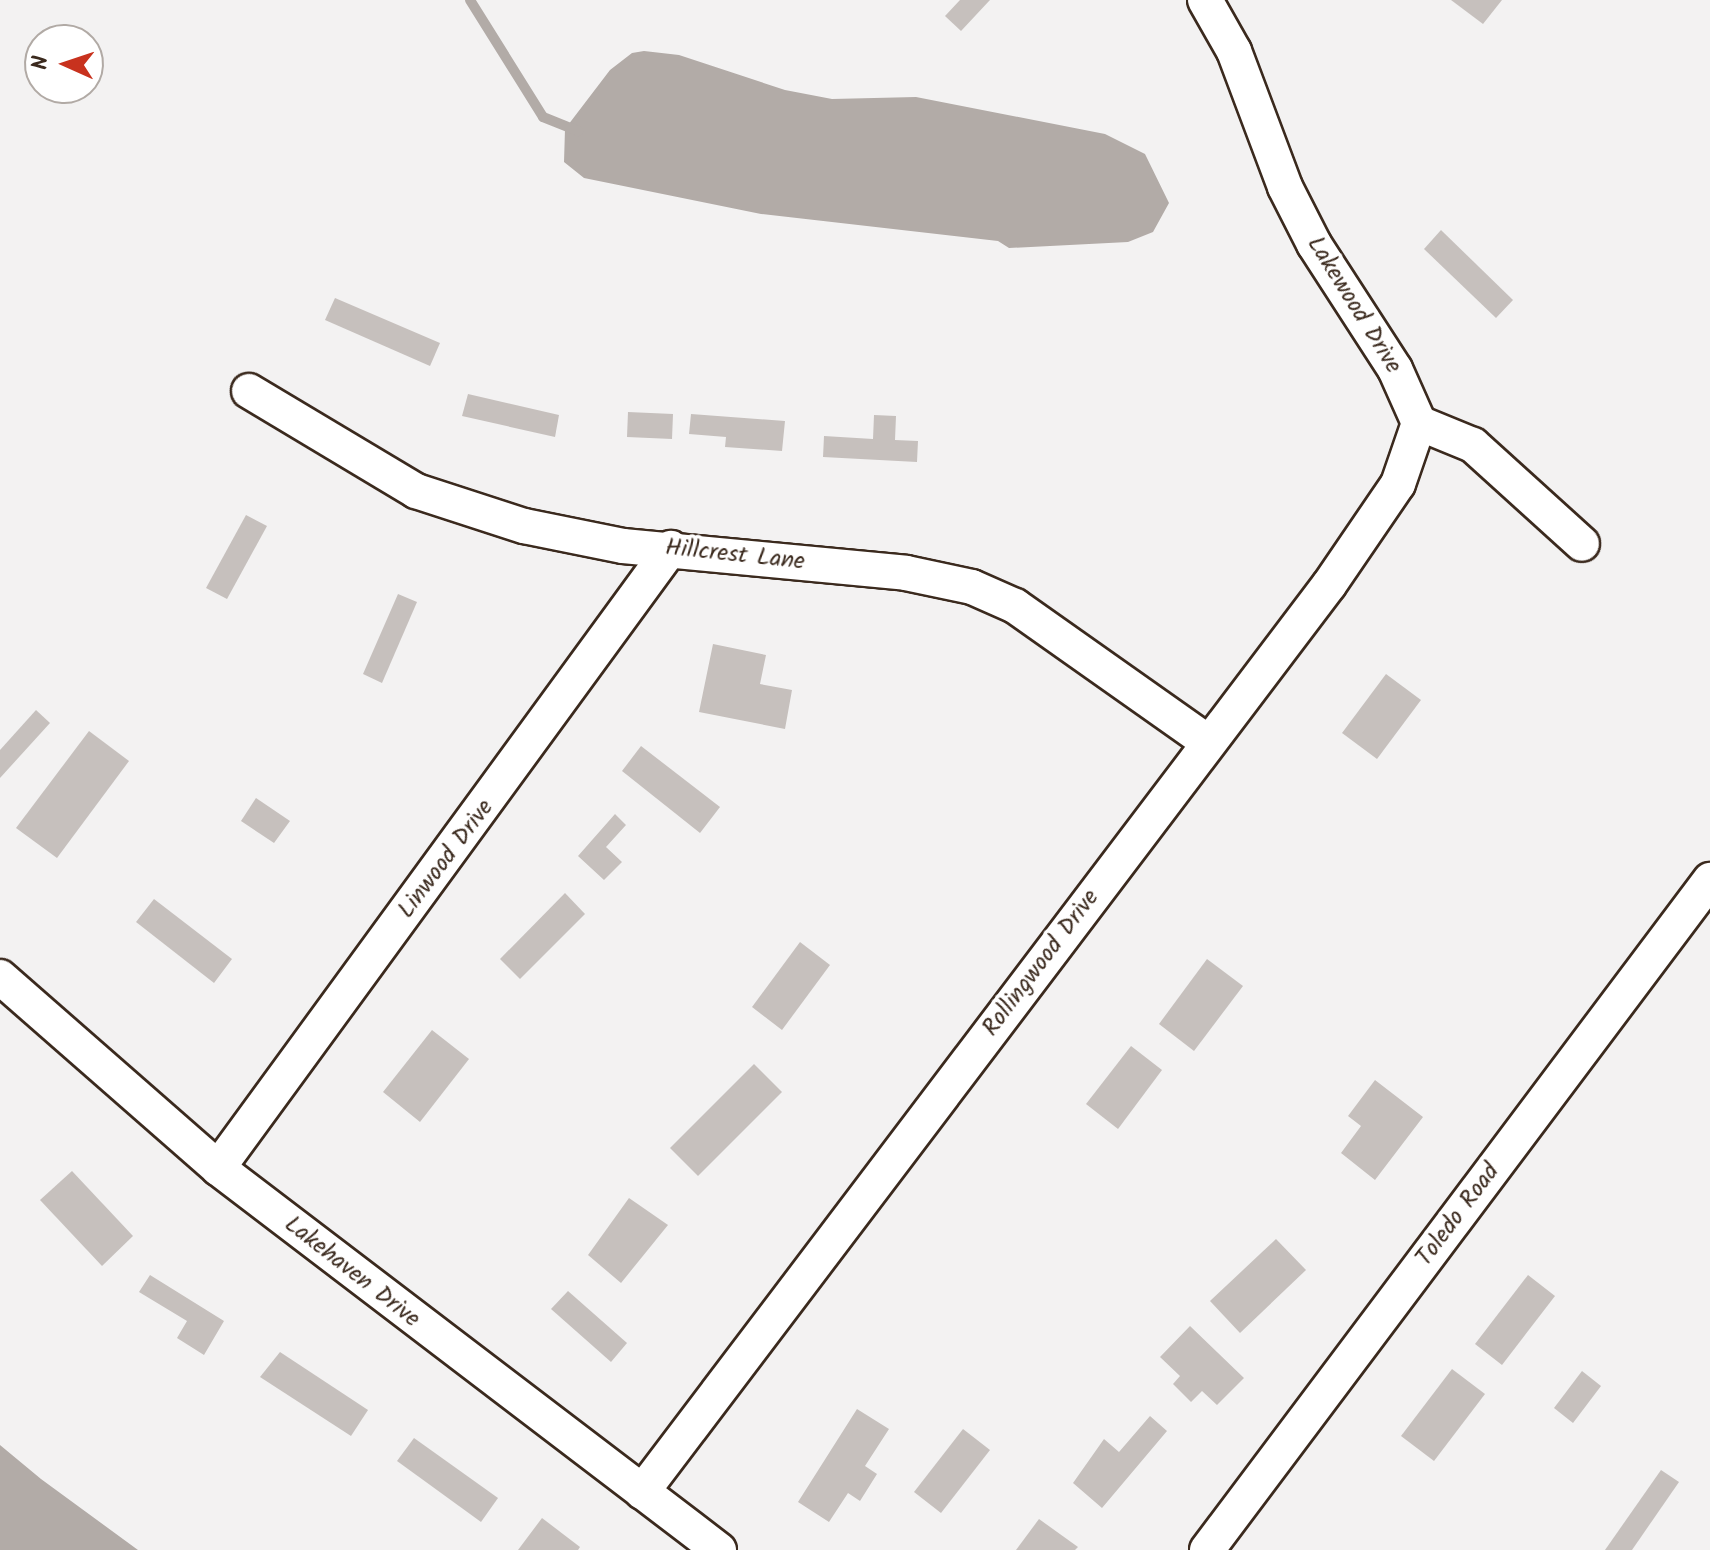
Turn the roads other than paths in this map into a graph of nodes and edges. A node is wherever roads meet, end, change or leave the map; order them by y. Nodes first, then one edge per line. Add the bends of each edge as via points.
1 (1205, 0) edge
2 (249, 391) dead end
3 (1419, 423) junction
4 (1582, 544) dead end
5 (671, 548) junction
6 (1208, 742) junction
7 (1710, 880) edge
8 (0, 977) edge
9 (218, 1168) junction
10 (642, 1492) junction
11 (719, 1550) edge
12 (1207, 1550) edge

1 - 3 street, Lakewood Drive via 1234,51 1285,187 1314,244 1395,369
2 - 5 street, Hillcrest Lane via 354,456 444,502 589,541
3 - 4 street via 1473,445
3 - 6 street, Rollingwood Drive via 1398,484
5 - 6 street, Hillcrest Lane via 906,573 972,587 1015,606
5 - 9 street, Linwood Drive
6 - 10 street, Rollingwood Drive
7 - 12 street, Toledo Road
8 - 9 street, Lakehaven Drive
9 - 10 street, Lakehaven Drive
10 - 11 street, Lakehaven Drive

